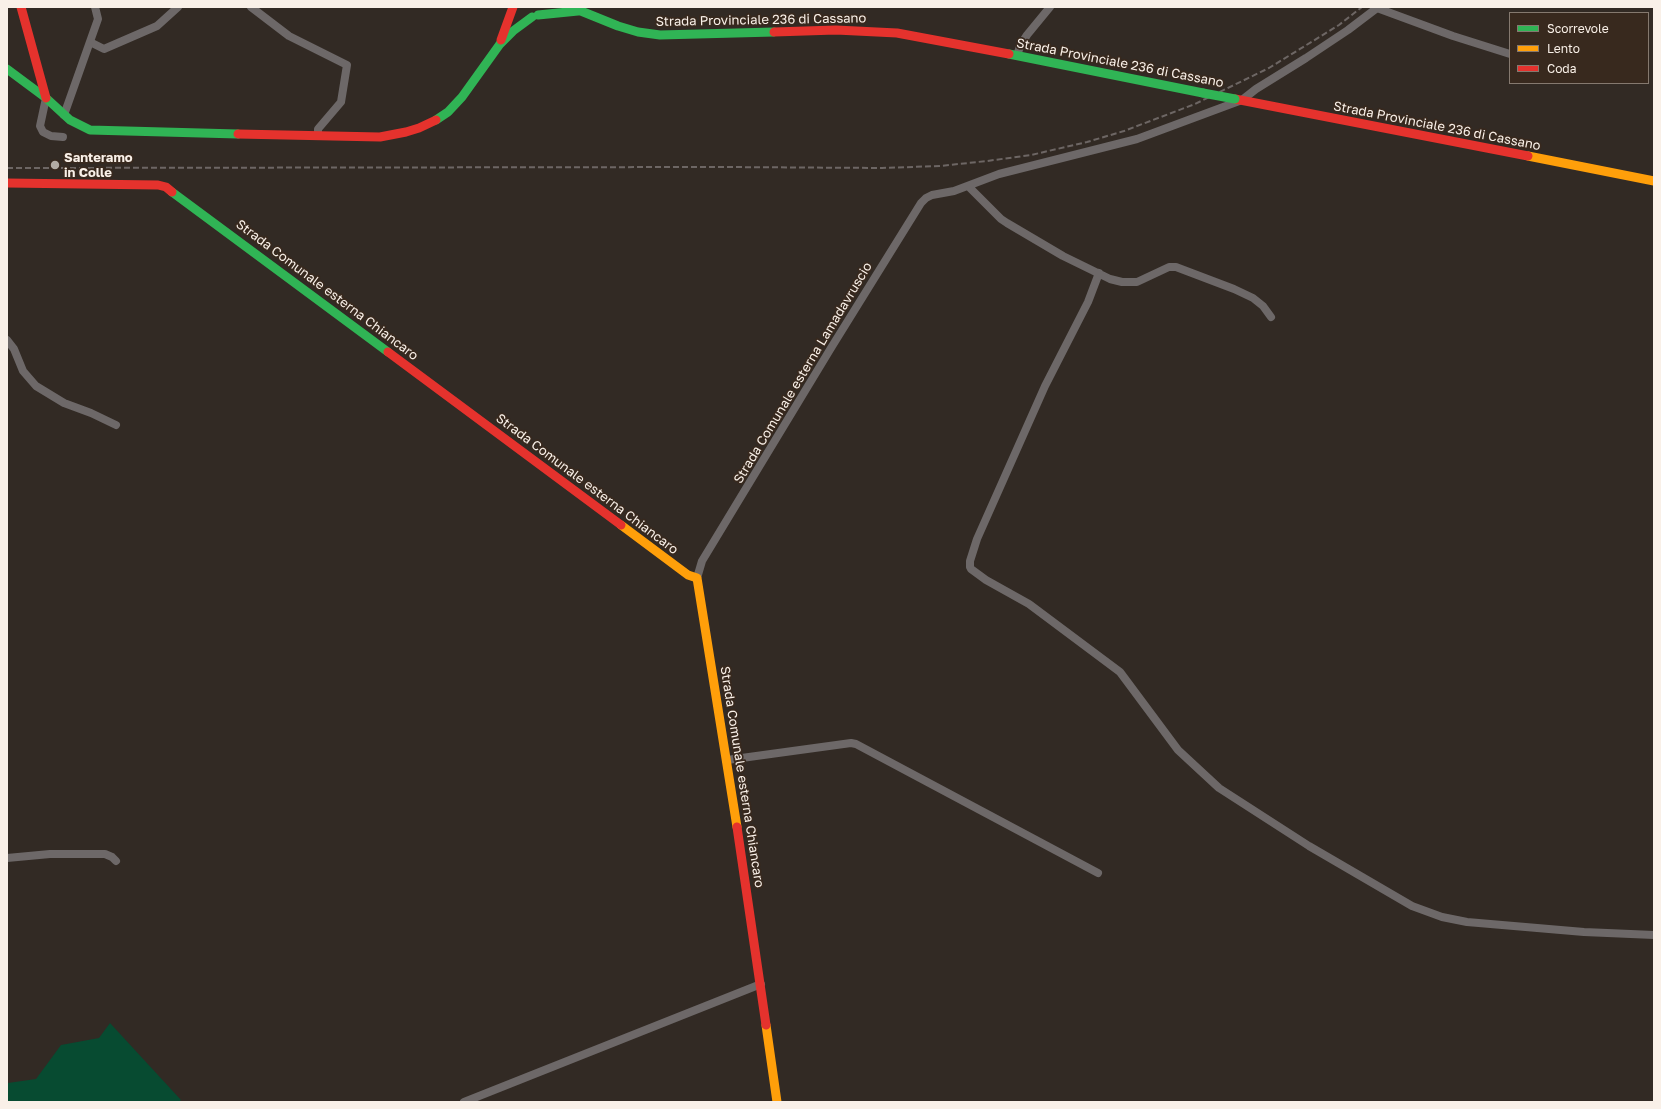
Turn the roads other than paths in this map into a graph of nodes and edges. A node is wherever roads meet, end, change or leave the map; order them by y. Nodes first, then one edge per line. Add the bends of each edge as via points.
1 (21, 7) edge
2 (95, 7) edge
3 (178, 7) edge
4 (251, 7) edge
5 (513, 7) edge
6 (516, 7) edge
7 (546, 7) edge
8 (1050, 7) edge
9 (574, 9) edge
10 (535, 16) junction
11 (90, 42) junction
12 (500, 44) junction
13 (1509, 54) edge
14 (1017, 56) junction
15 (7, 69) edge
16 (46, 98) junction
17 (1238, 100) junction
18 (64, 115) junction
19 (318, 135) junction
20 (63, 137) dead end
21 (1654, 181) edge
22 (7, 184) edge
23 (968, 186) junction
24 (1099, 274) junction
25 (1271, 317) dead end
26 (7, 340) edge
27 (116, 425) dead end
28 (697, 578) junction
29 (727, 760) junction
30 (7, 858) edge
31 (116, 861) dead end
32 (1098, 873) dead end
33 (1654, 935) edge
34 (761, 984) junction
35 (464, 1102) edge
36 (777, 1102) edge

1 - 16 main road
2 - 11 street via 98,19
3 - 11 street via 157,26 104,49
4 - 19 street via 289,36 347,64 340,102 318,129
5 - 12 main road
6 - 10 main road via 522,14
7 - 10 main road
8 - 14 street via 1027,35
9 - 10 main road
9 - 14 main road, Strada Provinciale 236 di Cassano via 618,26 651,34 863,31 911,35
10 - 12 main road
11 - 18 street
12 - 19 main road via 456,105 434,121 406,132 380,137
13 - 17 street, Strada Comunale esterna Lamadavruscio via 1377,8 1306,58
14 - 17 main road, Strada Provinciale 236 di Cassano, bridge
15 - 16 main road
16 - 18 main road
16 - 20 street via 40,126 43,132 51,136
17 - 21 main road, Strada Provinciale 236 di Cassano
17 - 23 street, Strada Comunale esterna Lamadavruscio via 1137,139 998,174
18 - 19 main road via 90,130 99,132
22 - 28 main road, Strada Comunale esterna Chiancaro via 166,187 688,575
23 - 24 street via 1001,219
23 - 28 street, Strada Comunale esterna Lamadavruscio via 932,195 921,203 702,561
24 - 25 street via 1131,283 1169,267 1176,267 1253,298
24 - 33 street via 1088,302 1042,393 977,539 970,561 971,569 1030,604 1120,672 1178,750 1219,788 1303,842 1412,906 1442,917 1467,922
26 - 27 street via 14,349 23,371 40,389 64,403
28 - 29 main road, Strada Comunale esterna Chiancaro
29 - 32 street via 856,744
29 - 34 main road, Strada Comunale esterna Chiancaro
30 - 31 street via 50,854 105,854
34 - 35 street
34 - 36 main road, Strada Comunale esterna Chiancaro

